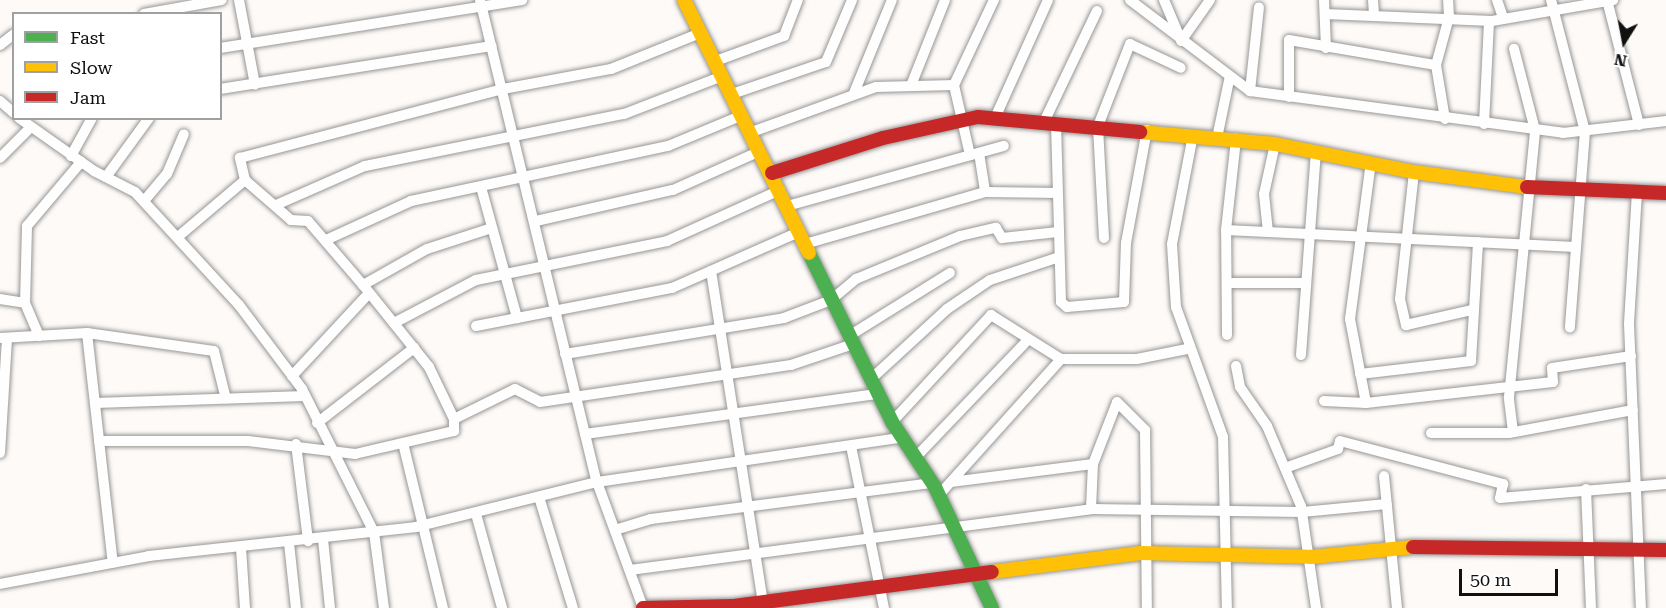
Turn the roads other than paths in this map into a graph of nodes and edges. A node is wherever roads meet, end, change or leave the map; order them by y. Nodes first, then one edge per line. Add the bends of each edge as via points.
1 (222, 0) edge
2 (239, 0) edge
3 (522, 0) edge
4 (684, 0) edge
5 (798, 0) edge
6 (852, 0) edge
7 (892, 0) edge
8 (945, 0) edge
9 (994, 0) edge
10 (1048, 0) edge
11 (1130, 0) edge
12 (1164, 0) edge
13 (1210, 0) edge
14 (1324, 0) edge
15 (1373, 0) edge
16 (1448, 0) edge
17 (1497, 0) edge
18 (1609, 0) edge
19 (481, 2) edge
20 (1552, 5) edge
21 (1259, 7) dead end
22 (1097, 11) dead end
23 (155, 12) edge
24 (1325, 15) junction
25 (1374, 16) junction
26 (1449, 17) junction
27 (1503, 17) junction
28 (1489, 21) junction
29 (700, 33) junction
30 (12, 36) edge
31 (1181, 40) junction
32 (247, 43) junction
33 (0, 45) edge
34 (492, 46) junction
35 (222, 48) edge
36 (1326, 48) junction
37 (1514, 49) dead end
38 (713, 62) junction
39 (1436, 65) junction
40 (1180, 68) dead end
41 (1230, 76) junction
42 (720, 77) junction
43 (912, 83) junction
44 (954, 85) junction
45 (255, 86) junction
46 (222, 89) edge
47 (503, 89) junction
48 (1250, 91) junction
49 (854, 93) junction
50 (729, 95) junction
51 (1289, 97) junction
52 (0, 101) edge
53 (12, 111) edge
54 (740, 116) junction
55 (995, 118) junction
56 (1444, 119) junction
57 (22, 120) edge
58 (91, 120) edge
59 (147, 120) edge
60 (962, 120) junction
61 (1050, 122) junction
62 (1666, 122) edge
63 (1484, 124) junction
64 (1639, 124) junction
65 (1098, 126) junction
66 (30, 128) junction
67 (1147, 130) junction
68 (1535, 130) junction
69 (1585, 131) junction
70 (515, 133) junction
71 (749, 133) junction
72 (184, 134) dead end
73 (1193, 135) junction
74 (1217, 138) junction
75 (1236, 140) junction
76 (1275, 144) junction
77 (1004, 146) dead end
78 (760, 151) junction
79 (1316, 151) junction
80 (974, 154) junction
81 (71, 156) junction
82 (0, 158) edge
83 (81, 162) junction
84 (1371, 162) junction
85 (1414, 172) junction
86 (772, 173) junction
87 (106, 177) junction
88 (526, 177) junction
89 (245, 180) junction
90 (1528, 187) junction
91 (481, 188) junction
92 (780, 190) junction
93 (985, 192) junction
94 (1578, 192) junction
95 (1637, 192) junction
96 (1058, 193) junction
97 (1666, 193) edge
98 (144, 201) junction
99 (276, 205) junction
100 (787, 206) junction
101 (536, 221) junction
102 (492, 228) junction
103 (1226, 230) junction
104 (1058, 232) junction
105 (1268, 232) junction
106 (1310, 234) junction
107 (179, 236) junction
108 (1361, 236) junction
109 (802, 238) junction
110 (1104, 238) dead end
111 (1407, 239) junction
112 (326, 240) junction
113 (1478, 242) junction
114 (1523, 244) junction
115 (1576, 247) junction
116 (1059, 257) junction
117 (548, 264) junction
118 (711, 271) junction
119 (950, 273) dead end
120 (505, 274) junction
121 (1227, 283) junction
122 (1306, 283) junction
123 (366, 289) junction
124 (0, 299) edge
125 (831, 300) junction
126 (25, 303) junction
127 (555, 309) junction
128 (1472, 310) junction
129 (517, 318) junction
130 (394, 323) junction
131 (476, 326) dead end
132 (1570, 327) dead end
133 (720, 329) junction
134 (87, 333) junction
135 (1227, 335) dead end
136 (39, 336) junction
137 (4, 338) edge
138 (851, 340) junction
139 (1027, 341) junction
140 (414, 348) junction
141 (1187, 349) junction
142 (565, 354) junction
143 (1301, 355) dead end
144 (1630, 356) junction
145 (1061, 360) junction
146 (1236, 366) dead end
147 (727, 374) junction
148 (1360, 374) junction
149 (292, 376) junction
150 (871, 379) junction
151 (1510, 386) junction
152 (878, 394) junction
153 (305, 396) junction
154 (578, 396) junction
155 (226, 399) junction
156 (1324, 402) dead end
157 (1366, 403) junction
158 (94, 404) junction
159 (1633, 410) junction
160 (733, 414) junction
161 (454, 419) junction
162 (892, 422) junction
163 (317, 423) junction
164 (1513, 432) junction
165 (1431, 433) dead end
166 (585, 434) junction
167 (900, 438) junction
168 (99, 441) junction
169 (403, 443) junction
170 (296, 444) junction
171 (851, 446) junction
172 (328, 447) junction
173 (0, 453) edge
174 (915, 458) junction
175 (741, 464) junction
176 (1093, 464) junction
177 (1285, 468) junction
178 (1384, 476) dead end
179 (597, 482) junction
180 (951, 482) junction
181 (1636, 484) junction
182 (1666, 484) edge
183 (936, 489) junction
184 (1586, 489) junction
185 (861, 492) junction
186 (539, 497) junction
187 (1387, 504) junction
188 (749, 506) junction
189 (1146, 508) junction
190 (1091, 509) junction
191 (1224, 510) junction
192 (1302, 512) junction
193 (476, 514) junction
194 (423, 525) junction
195 (615, 530) junction
196 (956, 530) junction
197 (374, 532) junction
198 (323, 539) junction
199 (872, 540) junction
200 (308, 541) junction
201 (289, 543) junction
202 (241, 548) junction
203 (1391, 549) junction
204 (1588, 550) junction
205 (1639, 550) junction
206 (1666, 550) edge
207 (755, 554) junction
208 (1146, 554) junction
209 (1225, 555) junction
210 (1311, 557) junction
211 (112, 563) junction
212 (630, 570) junction
213 (0, 571) edge
214 (976, 575) junction
215 (0, 584) edge
216 (881, 587) junction
217 (763, 604) edge
218 (244, 608) edge
219 (296, 608) edge
220 (330, 608) edge
221 (384, 608) edge
222 (443, 608) edge
223 (502, 608) edge
224 (573, 608) edge
225 (643, 608) edge
226 (884, 608) edge
227 (992, 608) edge
228 (1147, 608) edge
229 (1227, 608) edge
230 (1316, 608) edge
231 (1397, 608) edge
232 (1591, 608) edge
233 (1641, 608) edge

1 - 23 street
2 - 32 street
3 - 19 street
4 - 29 street
5 - 38 street via 784,36
6 - 50 street via 826,62
7 - 49 street
8 - 43 street
9 - 44 street
10 - 55 street
11 - 31 street
12 - 31 street
13 - 31 street
14 - 24 street
15 - 25 street
16 - 26 street
17 - 27 street
18 - 20 street
18 - 64 street
19 - 32 street
19 - 34 street
20 - 27 street
20 - 69 street
21 - 48 street
22 - 61 street
24 - 25 street
24 - 36 street
25 - 26 street
26 - 28 street
26 - 39 street
27 - 28 street
28 - 63 street
29 - 38 street
29 - 47 street via 610,69
30 - 33 street
31 - 41 street
32 - 35 street
32 - 45 street
34 - 45 street
34 - 47 street
36 - 39 street
36 - 51 street via 1289,40
37 - 68 street
38 - 42 street
39 - 56 street
40 - 65 street via 1130,44
41 - 48 street
41 - 74 street
42 - 50 street
42 - 70 street via 624,114
43 - 44 street
43 - 49 street
44 - 60 street
45 - 46 street
47 - 70 street
47 - 89 street via 240,158
48 - 51 street
49 - 71 street
50 - 54 street
51 - 56 street
52 - 53 street
54 - 71 street
54 - 88 street via 668,146
55 - 60 street
55 - 61 street
56 - 63 street
57 - 66 street
58 - 81 street
59 - 87 street
60 - 80 street
60 - 86 street
61 - 65 street
61 - 96 street
62 - 64 street
63 - 68 street
64 - 69 street
65 - 67 street
65 - 110 street
66 - 81 street
66 - 82 street
67 - 73 street
67 - 116 street via 1126,243 1124,302 1067,307 1060,302
68 - 69 street
68 - 90 street
69 - 94 street
70 - 88 street
70 - 99 street via 365,166
71 - 78 street
72 - 98 street via 167,174
73 - 74 street
73 - 141 street via 1172,244 1176,307
74 - 75 street
75 - 76 street
75 - 103 street
76 - 79 street
76 - 105 street via 1264,195
77 - 80 street
78 - 86 street
78 - 101 street via 674,190
79 - 84 street
79 - 106 street
80 - 93 street
80 - 100 street
81 - 83 street
83 - 87 street
83 - 126 street via 27,226
84 - 85 street
84 - 108 street
85 - 90 street
85 - 111 street
86 - 92 street
87 - 98 street
88 - 91 street
88 - 101 street
89 - 99 street
89 - 107 street
90 - 94 street
90 - 114 street
91 - 102 street
91 - 112 street via 411,201
92 - 100 street
92 - 117 street via 667,241
93 - 96 street
93 - 109 street
94 - 95 street
94 - 115 street
95 - 97 street
95 - 144 street
96 - 104 street
98 - 107 street
99 - 112 street via 291,220 308,221
100 - 109 street
101 - 117 street
102 - 120 street
102 - 123 street via 427,249
103 - 105 street
103 - 121 street
104 - 116 street
104 - 125 street via 1002,238 996,228 960,236 856,279
105 - 106 street
106 - 108 street
106 - 122 street
107 - 149 street
108 - 111 street
108 - 148 street via 1350,319
109 - 118 street
109 - 125 street
111 - 113 street
111 - 128 street via 1400,299 1406,325
112 - 123 street
113 - 114 street
113 - 128 street
114 - 115 street
114 - 151 street
115 - 132 street
116 - 150 street via 990,280 947,309
117 - 120 street
117 - 127 street
118 - 127 street via 672,288
118 - 133 street
119 - 138 street
120 - 129 street
120 - 130 street via 476,280
121 - 122 street
121 - 135 street
122 - 143 street
123 - 130 street
123 - 149 street
124 - 126 street
125 - 133 street via 784,318
125 - 138 street
126 - 136 street
127 - 129 street
127 - 142 street
128 - 148 street via 1471,361
129 - 131 street
130 - 140 street
133 - 142 street
133 - 147 street
134 - 136 street
134 - 155 street via 214,351
134 - 158 street
136 - 137 street
137 - 173 street
138 - 147 street via 791,365
138 - 150 street
139 - 145 street
139 - 162 street via 991,315
139 - 174 street
140 - 161 street
140 - 163 street
141 - 145 street via 1137,359
141 - 191 street via 1223,437
142 - 154 street
144 - 151 street via 1552,368 1553,382
144 - 159 street
145 - 180 street
146 - 177 street via 1240,387 1267,426
147 - 154 street
147 - 160 street
148 - 157 street
149 - 153 street
150 - 152 street
151 - 157 street
151 - 164 street
152 - 160 street
152 - 162 street
153 - 155 street
153 - 163 street
154 - 161 street via 540,402 515,389
154 - 166 street
155 - 158 street
156 - 157 street
158 - 168 street
159 - 164 street
159 - 181 street
160 - 166 street
160 - 175 street
161 - 169 street via 454,431
162 - 167 street
163 - 172 street
164 - 165 street
166 - 179 street
167 - 171 street
167 - 174 street
168 - 170 street
168 - 211 street
169 - 172 street via 355,454
169 - 194 street
170 - 172 street
170 - 200 street
171 - 175 street
171 - 185 street
172 - 197 street
174 - 183 street
175 - 179 street
175 - 188 street
176 - 180 street
176 - 189 street via 1117,402 1145,430
176 - 190 street
177 - 184 street via 1338,449 1340,441 1503,484 1500,498
177 - 192 street
178 - 187 street
179 - 186 street
179 - 195 street
180 - 183 street
181 - 182 street
181 - 184 street
181 - 205 street
183 - 185 street
183 - 196 street
184 - 204 street
185 - 188 street
185 - 199 street
186 - 193 street
186 - 224 street
187 - 192 street
187 - 203 street
188 - 195 street via 651,519
188 - 207 street
189 - 190 street
189 - 191 street
189 - 208 street
190 - 196 street
191 - 192 street
191 - 209 street
192 - 210 street
193 - 194 street
193 - 223 street
194 - 197 street
194 - 222 street
195 - 212 street
196 - 199 street
196 - 214 street
197 - 198 street
197 - 221 street
198 - 200 street
198 - 220 street
199 - 207 street
199 - 216 street
200 - 201 street
201 - 202 street
201 - 219 street
202 - 211 street
202 - 218 street
203 - 204 street via 1438,545
203 - 210 street
203 - 231 street
204 - 205 street
204 - 232 street
205 - 206 street
205 - 233 street
207 - 212 street
207 - 217 street
208 - 209 street
208 - 214 street
208 - 228 street
209 - 210 street
209 - 229 street
210 - 230 street
211 - 215 street
212 - 225 street
213 - 215 street
214 - 216 street
214 - 227 street
216 - 217 street
216 - 226 street
217 - 225 street

